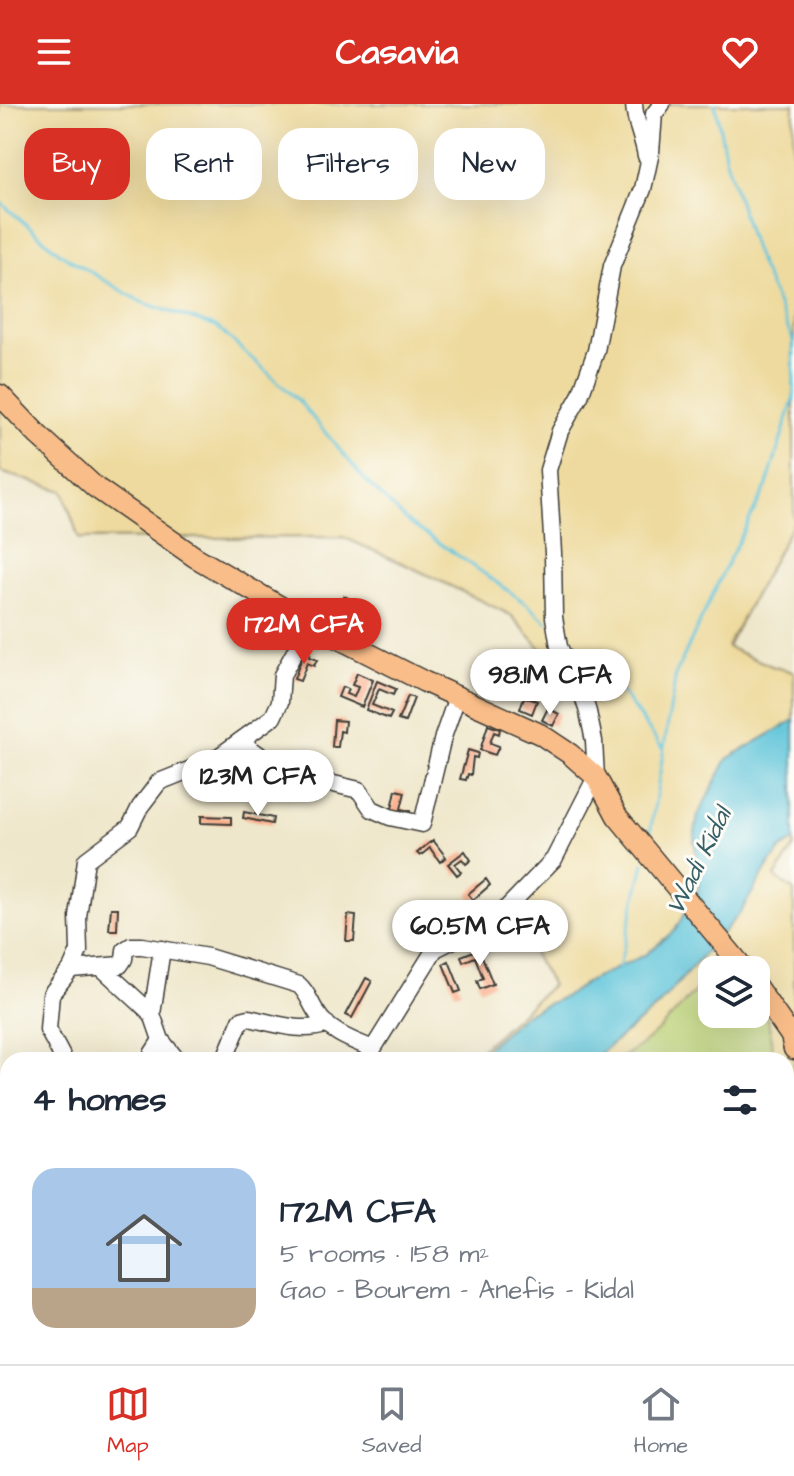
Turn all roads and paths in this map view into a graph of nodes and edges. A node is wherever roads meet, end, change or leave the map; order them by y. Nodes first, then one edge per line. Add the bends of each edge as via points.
1 (634, 104) edge
2 (662, 104) edge
3 (648, 166) junction
4 (0, 395) edge
5 (310, 624) junction
6 (457, 697) junction
7 (240, 741) junction
8 (596, 777) junction
9 (162, 949) junction
10 (735, 956) edge
11 (101, 967) junction
12 (71, 969) junction
13 (770, 1006) edge
14 (152, 1014) junction
15 (327, 1024) junction
16 (161, 1040) junction
17 (794, 1049) edge
18 (60, 1052) edge
19 (153, 1052) edge
20 (171, 1052) edge
21 (228, 1052) edge
22 (366, 1052) edge
23 (372, 1052) edge

1 - 3 street
2 - 3 street via 654,114
3 - 8 street via 612,266 596,351 548,470 554,617 559,647 588,712
4 - 5 main road via 95,487 195,557
5 - 6 main road
5 - 7 street via 282,675 273,717
6 - 7 street via 422,824 372,809 359,790 283,772
6 - 8 main road via 540,734
7 - 12 street via 214,760 159,782 130,827 86,860 79,951
8 - 10 main road via 617,816
8 - 23 street via 554,859 496,919 435,949
9 - 11 street via 131,946 120,965
9 - 14 street
9 - 15 street via 299,985
11 - 12 street
11 - 14 street
12 - 18 street via 51,994 48,1030
13 - 17 main road
14 - 16 street
15 - 21 street via 304,1028 241,1020
15 - 22 street
16 - 19 street
16 - 20 street

